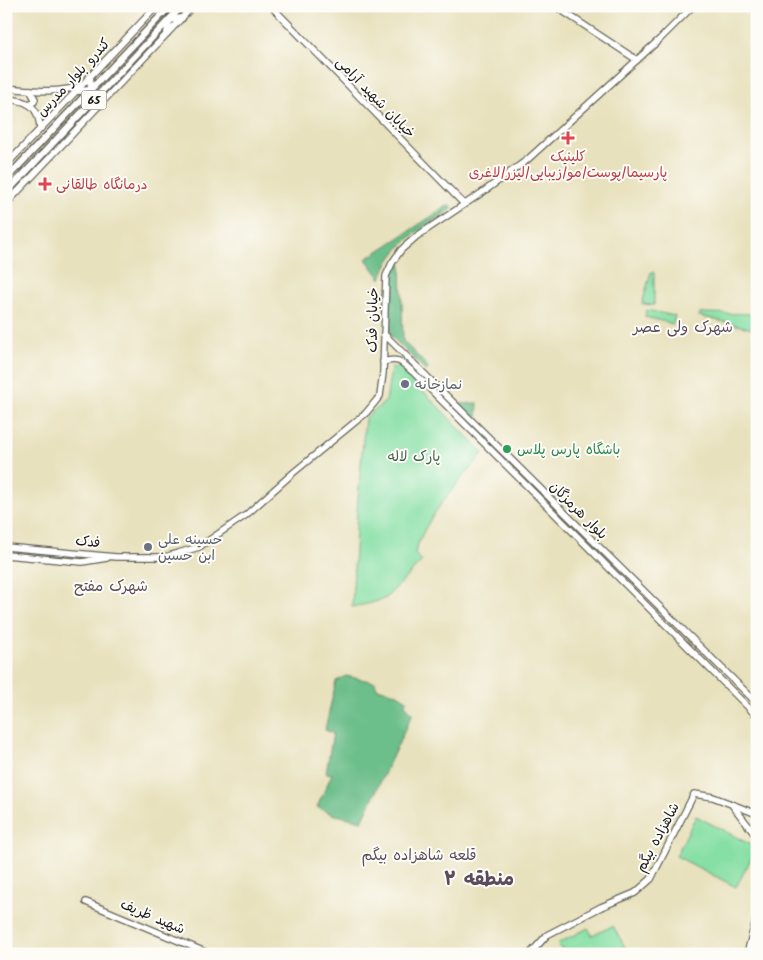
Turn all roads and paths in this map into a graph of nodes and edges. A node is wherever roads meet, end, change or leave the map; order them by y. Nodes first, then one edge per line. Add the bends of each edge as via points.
1 (170, 6) edge
2 (182, 6) edge
3 (193, 6) edge
4 (270, 6) edge
5 (555, 6) edge
6 (693, 6) edge
7 (154, 7) edge
8 (182, 18) junction
9 (169, 20) junction
10 (168, 33) junction
11 (637, 60) junction
12 (90, 77) junction
13 (82, 85) junction
14 (6, 88) edge
15 (91, 89) junction
16 (30, 90) junction
17 (77, 91) junction
18 (100, 94) junction
19 (6, 99) edge
20 (28, 104) junction
21 (99, 107) junction
22 (86, 108) junction
23 (40, 130) junction
24 (30, 153) junction
25 (37, 160) junction
26 (6, 165) edge
27 (6, 178) edge
28 (6, 193) edge
29 (6, 204) edge
30 (464, 204) junction
31 (384, 334) junction
32 (384, 362) junction
33 (419, 368) junction
34 (414, 373) junction
35 (6, 547) edge
36 (6, 555) edge
37 (116, 557) junction
38 (757, 703) edge
39 (757, 716) edge
40 (731, 804) junction
41 (757, 814) edge
42 (755, 834) edge
43 (86, 902) dead end
44 (757, 916) edge
45 (757, 947) edge
46 (210, 954) edge
47 (530, 954) edge
48 (746, 954) edge
49 (754, 954) edge

1 - 15 main road, 65
2 - 9 main road, 65
3 - 8 street
4 - 30 street, خیابان شهید آرامی
5 - 11 street
6 - 11 street, خیابان فدک
7 - 12 street, کندرو بلوار مدرس
8 - 9 main road
8 - 10 street
9 - 10 main road
9 - 18 main road, 65
10 - 21 street
11 - 30 street, خیابان فدک via 527,160
12 - 13 street, کندرو بلوار مدرس
12 - 15 main road
13 - 16 street via 68,90
13 - 17 street, کندرو بلوار مدرس
14 - 16 street
15 - 17 main road
15 - 24 main road, 65
16 - 20 street via 35,99
17 - 23 street, کندرو بلوار مدرس
18 - 21 main road
18 - 22 main road, 65
19 - 20 street
20 - 23 street via 40,118
21 - 22 main road
21 - 29 street
22 - 25 main road, 65
23 - 26 street, کندرو بلوار مدرس
24 - 25 main road
24 - 27 main road, 65
25 - 28 main road, 65
30 - 31 street, خیابان فدک via 417,236 392,263 386,276
31 - 32 street, خیابان فدک
31 - 33 street, بلوار هرمزگان
32 - 34 street, بلوار هرمزگان via 399,360
32 - 37 street, خیابان فدک via 382,388 375,404 246,515 199,547 159,558
33 - 34 street
33 - 38 street, بلوار هرمزگان
34 - 39 street, بلوار هرمزگان
35 - 37 street, فدک
36 - 37 street, فدک via 82,562
40 - 41 street, شاهزاده بیگم
40 - 42 street
40 - 47 street, شاهزاده بیگم via 694,794 651,879 635,893 547,935
43 - 46 street, شهید ظریف
44 - 48 street
45 - 49 highway

